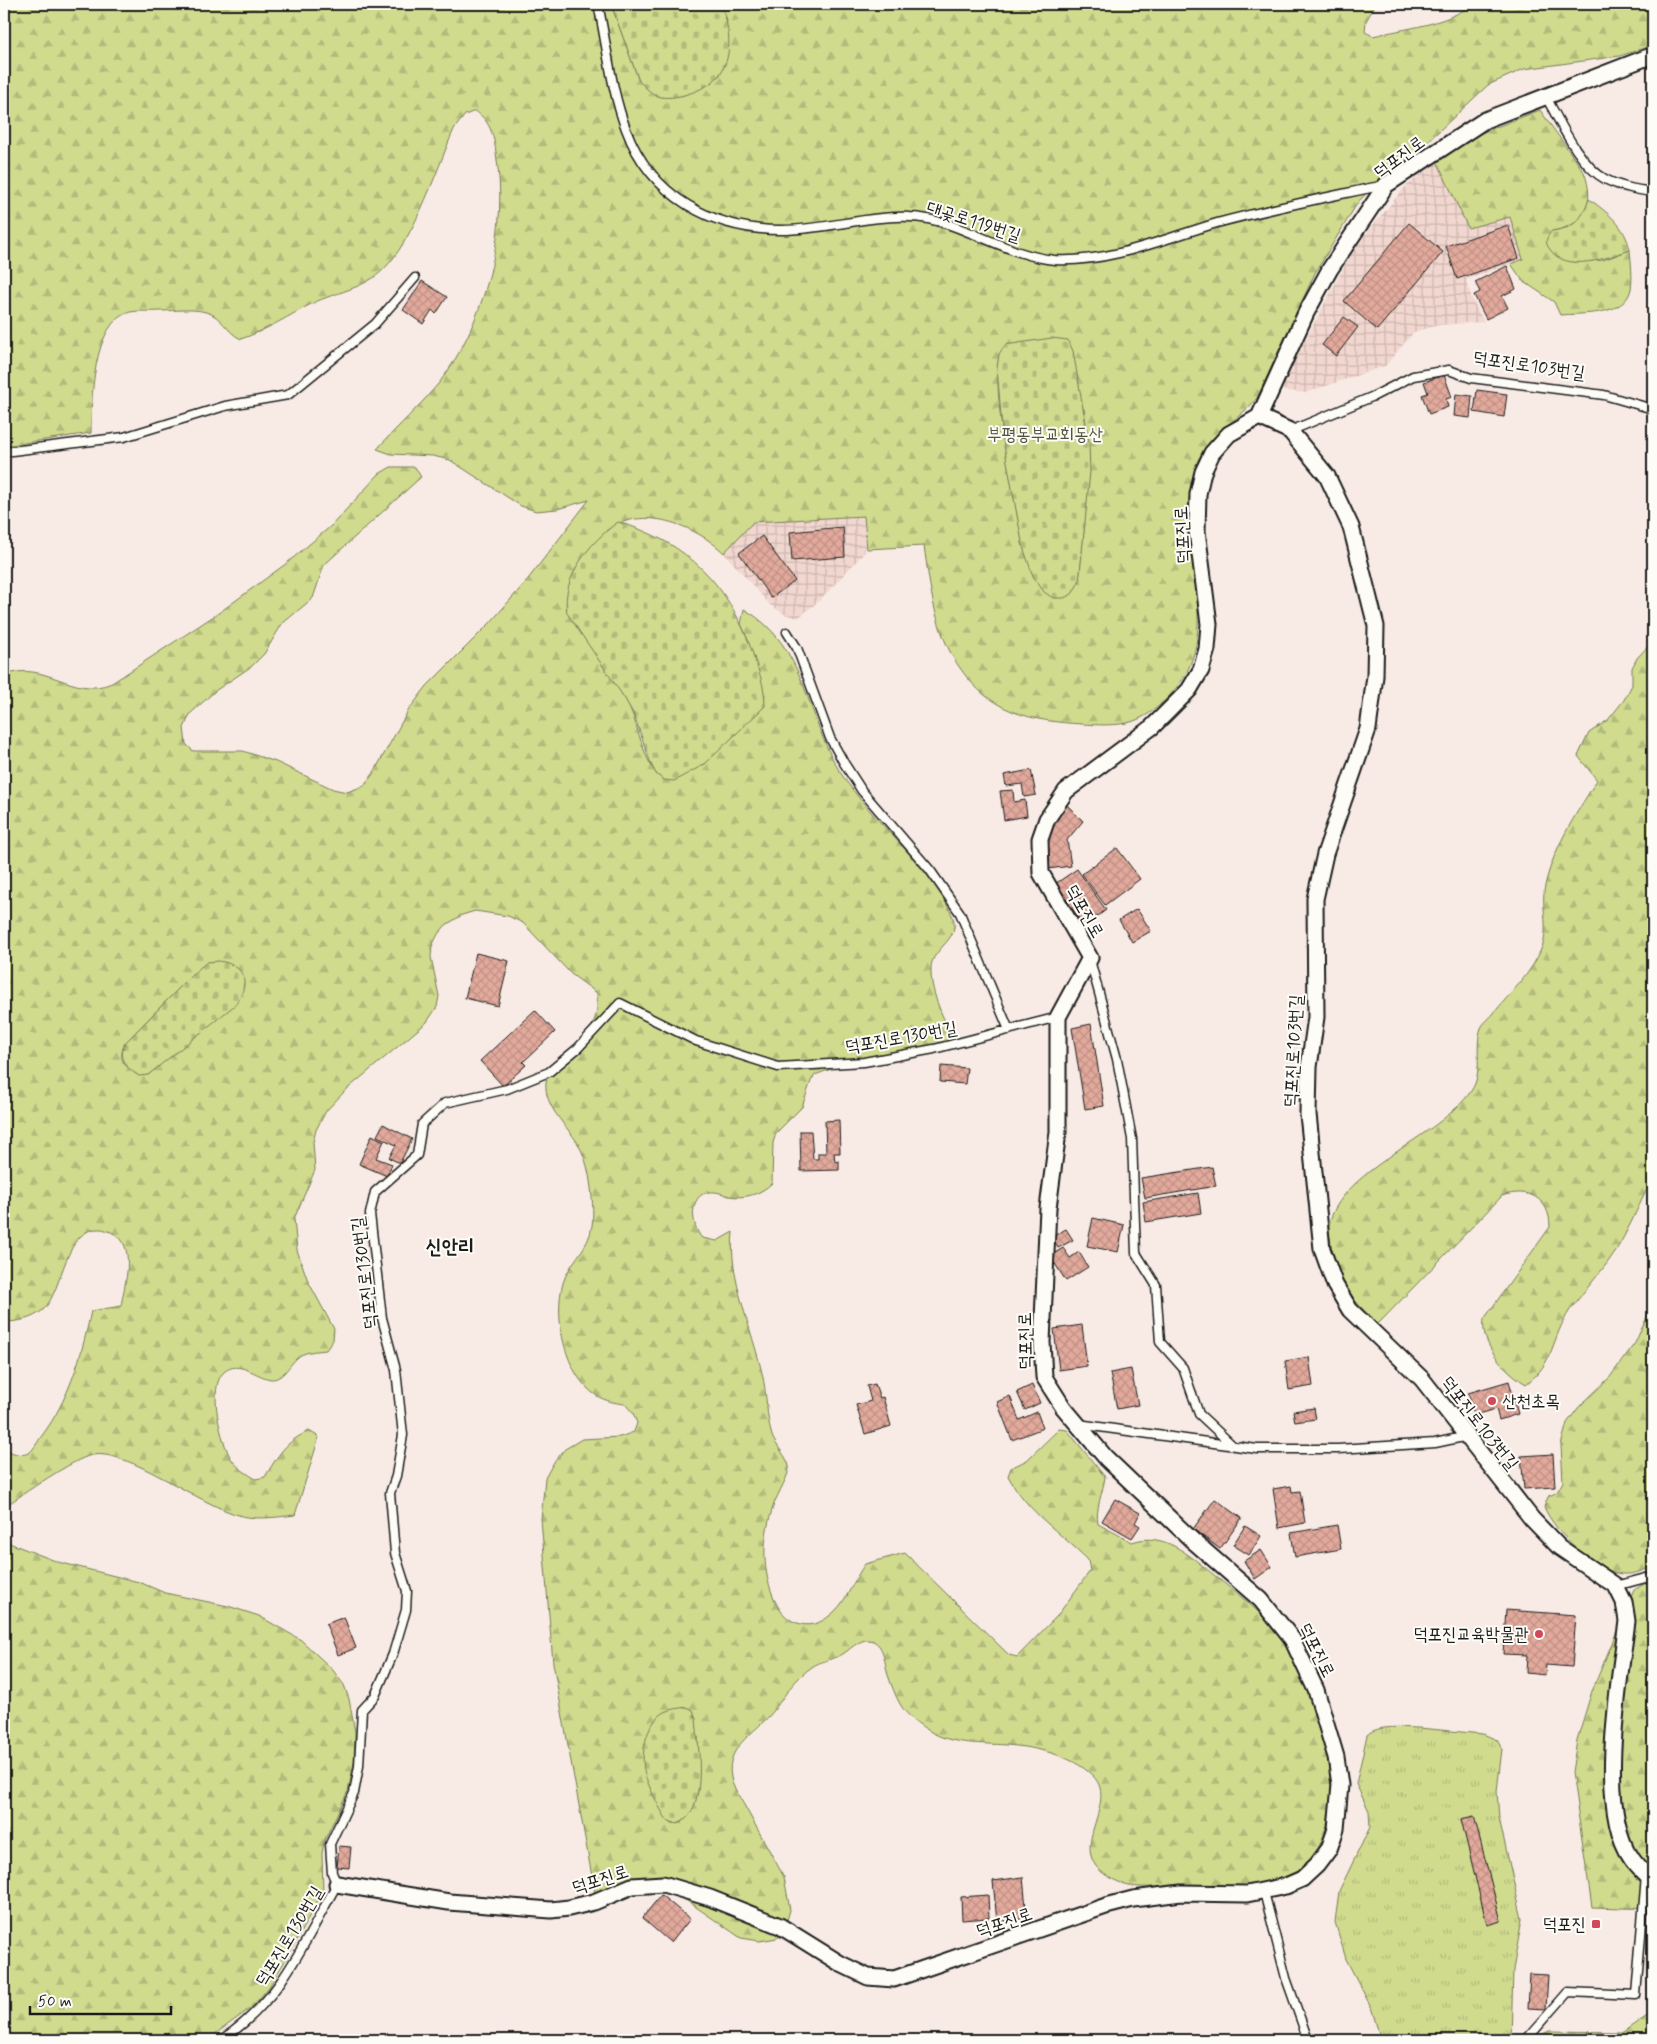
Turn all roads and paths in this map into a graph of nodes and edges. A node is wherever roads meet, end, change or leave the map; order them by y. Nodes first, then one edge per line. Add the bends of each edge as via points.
1 (598, 4) edge
2 (1653, 55) edge
3 (1544, 95) junction
4 (1386, 185) junction
5 (1653, 192) edge
6 (415, 278) dead end
7 (1653, 409) edge
8 (1259, 417) junction
9 (1290, 431) junction
10 (4, 452) edge
11 (787, 632) dead end
12 (1090, 958) junction
13 (1058, 1017) junction
14 (1009, 1030) junction
15 (1078, 1424) junction
16 (1468, 1436) junction
17 (1232, 1445) junction
18 (1653, 1576) edge
19 (1616, 1586) junction
20 (1650, 1878) edge
21 (337, 1884) junction
22 (1264, 1892) junction
23 (221, 2040) edge
24 (1308, 2040) edge
25 (1526, 2040) edge

1 - 4 lane, 대곶로119번길 via 621,112 646,168 680,202 700,214 737,225 798,230 888,218 925,218 1037,257 1065,259 1130,250 1220,222
2 - 3 street, 덕포진로
3 - 4 street, 덕포진로 via 1485,120
3 - 5 lane via 1591,168 1605,179 1635,190
4 - 8 street, 덕포진로 via 1330,268
6 - 10 lane via 374,324 288,395 225,406 132,435
7 - 9 lane, 덕포진로103번길 via 1604,395 1471,378 1449,370 1413,376
8 - 9 street, 덕포진로103번길
8 - 12 street, 덕포진로 via 1229,434 1212,453 1203,472 1198,494 1197,531 1209,624 1201,670 1189,690 1152,727 1066,790 1047,819 1040,839 1041,873
9 - 16 street, 덕포진로103번길 via 1327,476 1351,527 1376,626 1375,676 1368,728 1325,854 1315,899 1316,1016 1309,1067 1308,1114 1322,1249 1335,1285 1350,1310 1422,1379
11 - 14 lane via 797,648 830,738 844,763 862,791 930,870 960,913
12 - 13 street, 덕포진로
12 - 17 lane via 1117,1059 1132,1139 1136,1253 1156,1285 1160,1342 1183,1368 1199,1414
13 - 14 lane, 덕포진로130번길
13 - 15 street, 덕포진로 via 1058,1132 1048,1208 1043,1360 1044,1378
14 - 21 lane, 덕포진로130번길 via 864,1062 778,1067 696,1041 620,1003 578,1048 549,1072 508,1089 445,1103 422,1124 417,1155 375,1192 370,1214 382,1318 396,1370 402,1434 390,1493 395,1553 406,1591 406,1610 393,1654 375,1696 362,1710 354,1793 330,1844 332,1873
15 - 17 lane
15 - 22 street, 덕포진로 via 1106,1458 1280,1621 1316,1690 1336,1757 1340,1784 1336,1829 1329,1849 1317,1866 1302,1879
16 - 17 lane via 1435,1442 1338,1449 1257,1449
16 - 19 street, 덕포진로103번길 via 1532,1519 1559,1547
18 - 19 lane
19 - 20 street via 1624,1602 1627,1620 1613,1741 1614,1806 1620,1834 1630,1857
20 - 25 lane via 1636,1995 1568,1992
21 - 22 street, 덕포진로 via 449,1902 551,1910 594,1902 632,1886 663,1884 710,1898 780,1926 840,1964 868,1977 894,1979 1133,1899 1181,1893
21 - 23 lane, 덕포진로130번길 via 291,1968 266,2004
22 - 24 lane via 1286,1978

